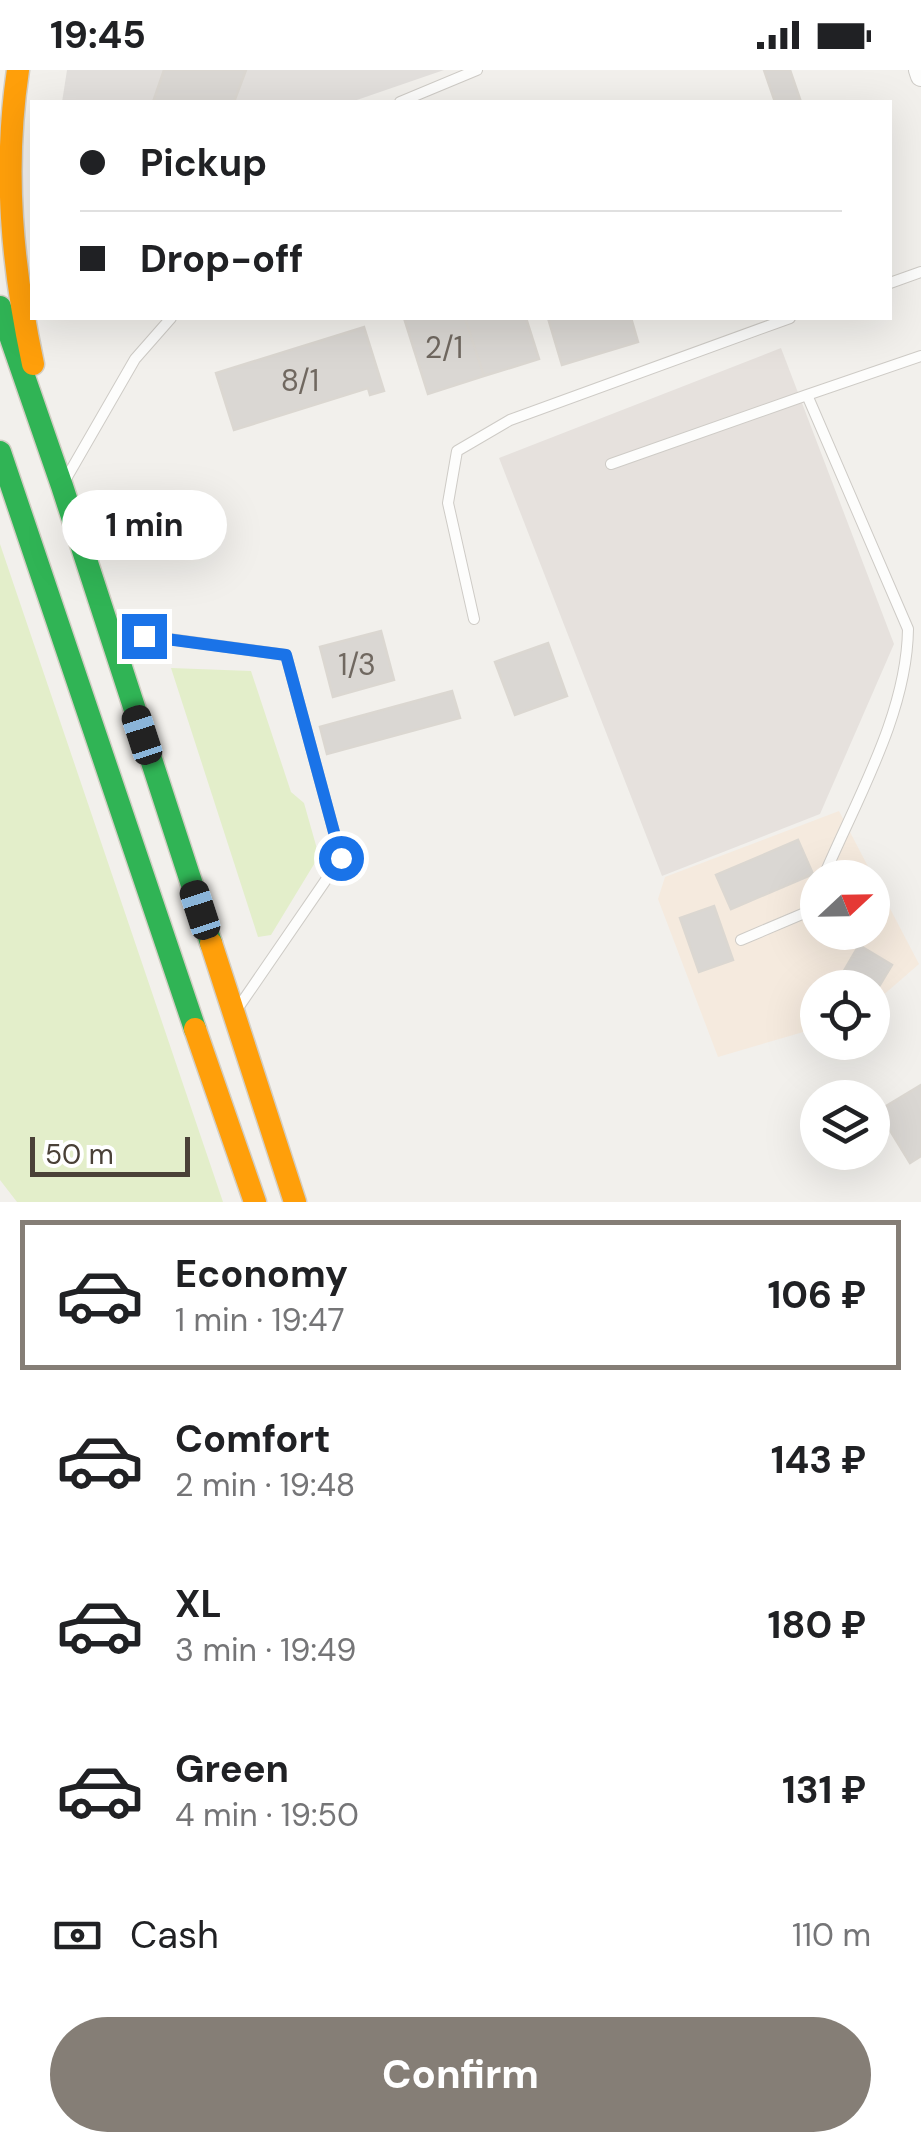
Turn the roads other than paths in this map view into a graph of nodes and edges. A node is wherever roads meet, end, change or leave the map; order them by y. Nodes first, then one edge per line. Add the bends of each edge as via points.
1 (18, 70) edge
2 (478, 70) edge
3 (405, 100) edge
4 (921, 272) edge
5 (892, 282) edge
6 (0, 307) edge
7 (170, 320) edge
8 (785, 320) edge
9 (921, 356) edge
10 (807, 396) junction
11 (0, 452) edge
12 (611, 464) dead end
13 (59, 478) junction
14 (474, 619) dead end
15 (108, 631) junction
16 (830, 860) edge
17 (800, 915) edge
18 (741, 940) dead end
19 (234, 1014) junction
20 (255, 1202) edge
21 (295, 1202) edge

1 - 13 main road via 4,160 8,250
2 - 3 lane
4 - 5 lane
6 - 13 main road
7 - 13 lane via 135,359
8 - 14 lane via 510,420 457,450 448,503
9 - 10 lane
10 - 12 lane
10 - 16 lane via 908,629 908,663 893,715
11 - 20 main road
13 - 15 main road
15 - 19 main road
15 - 19 lane via 286,655 341,858
17 - 18 lane
19 - 21 main road

